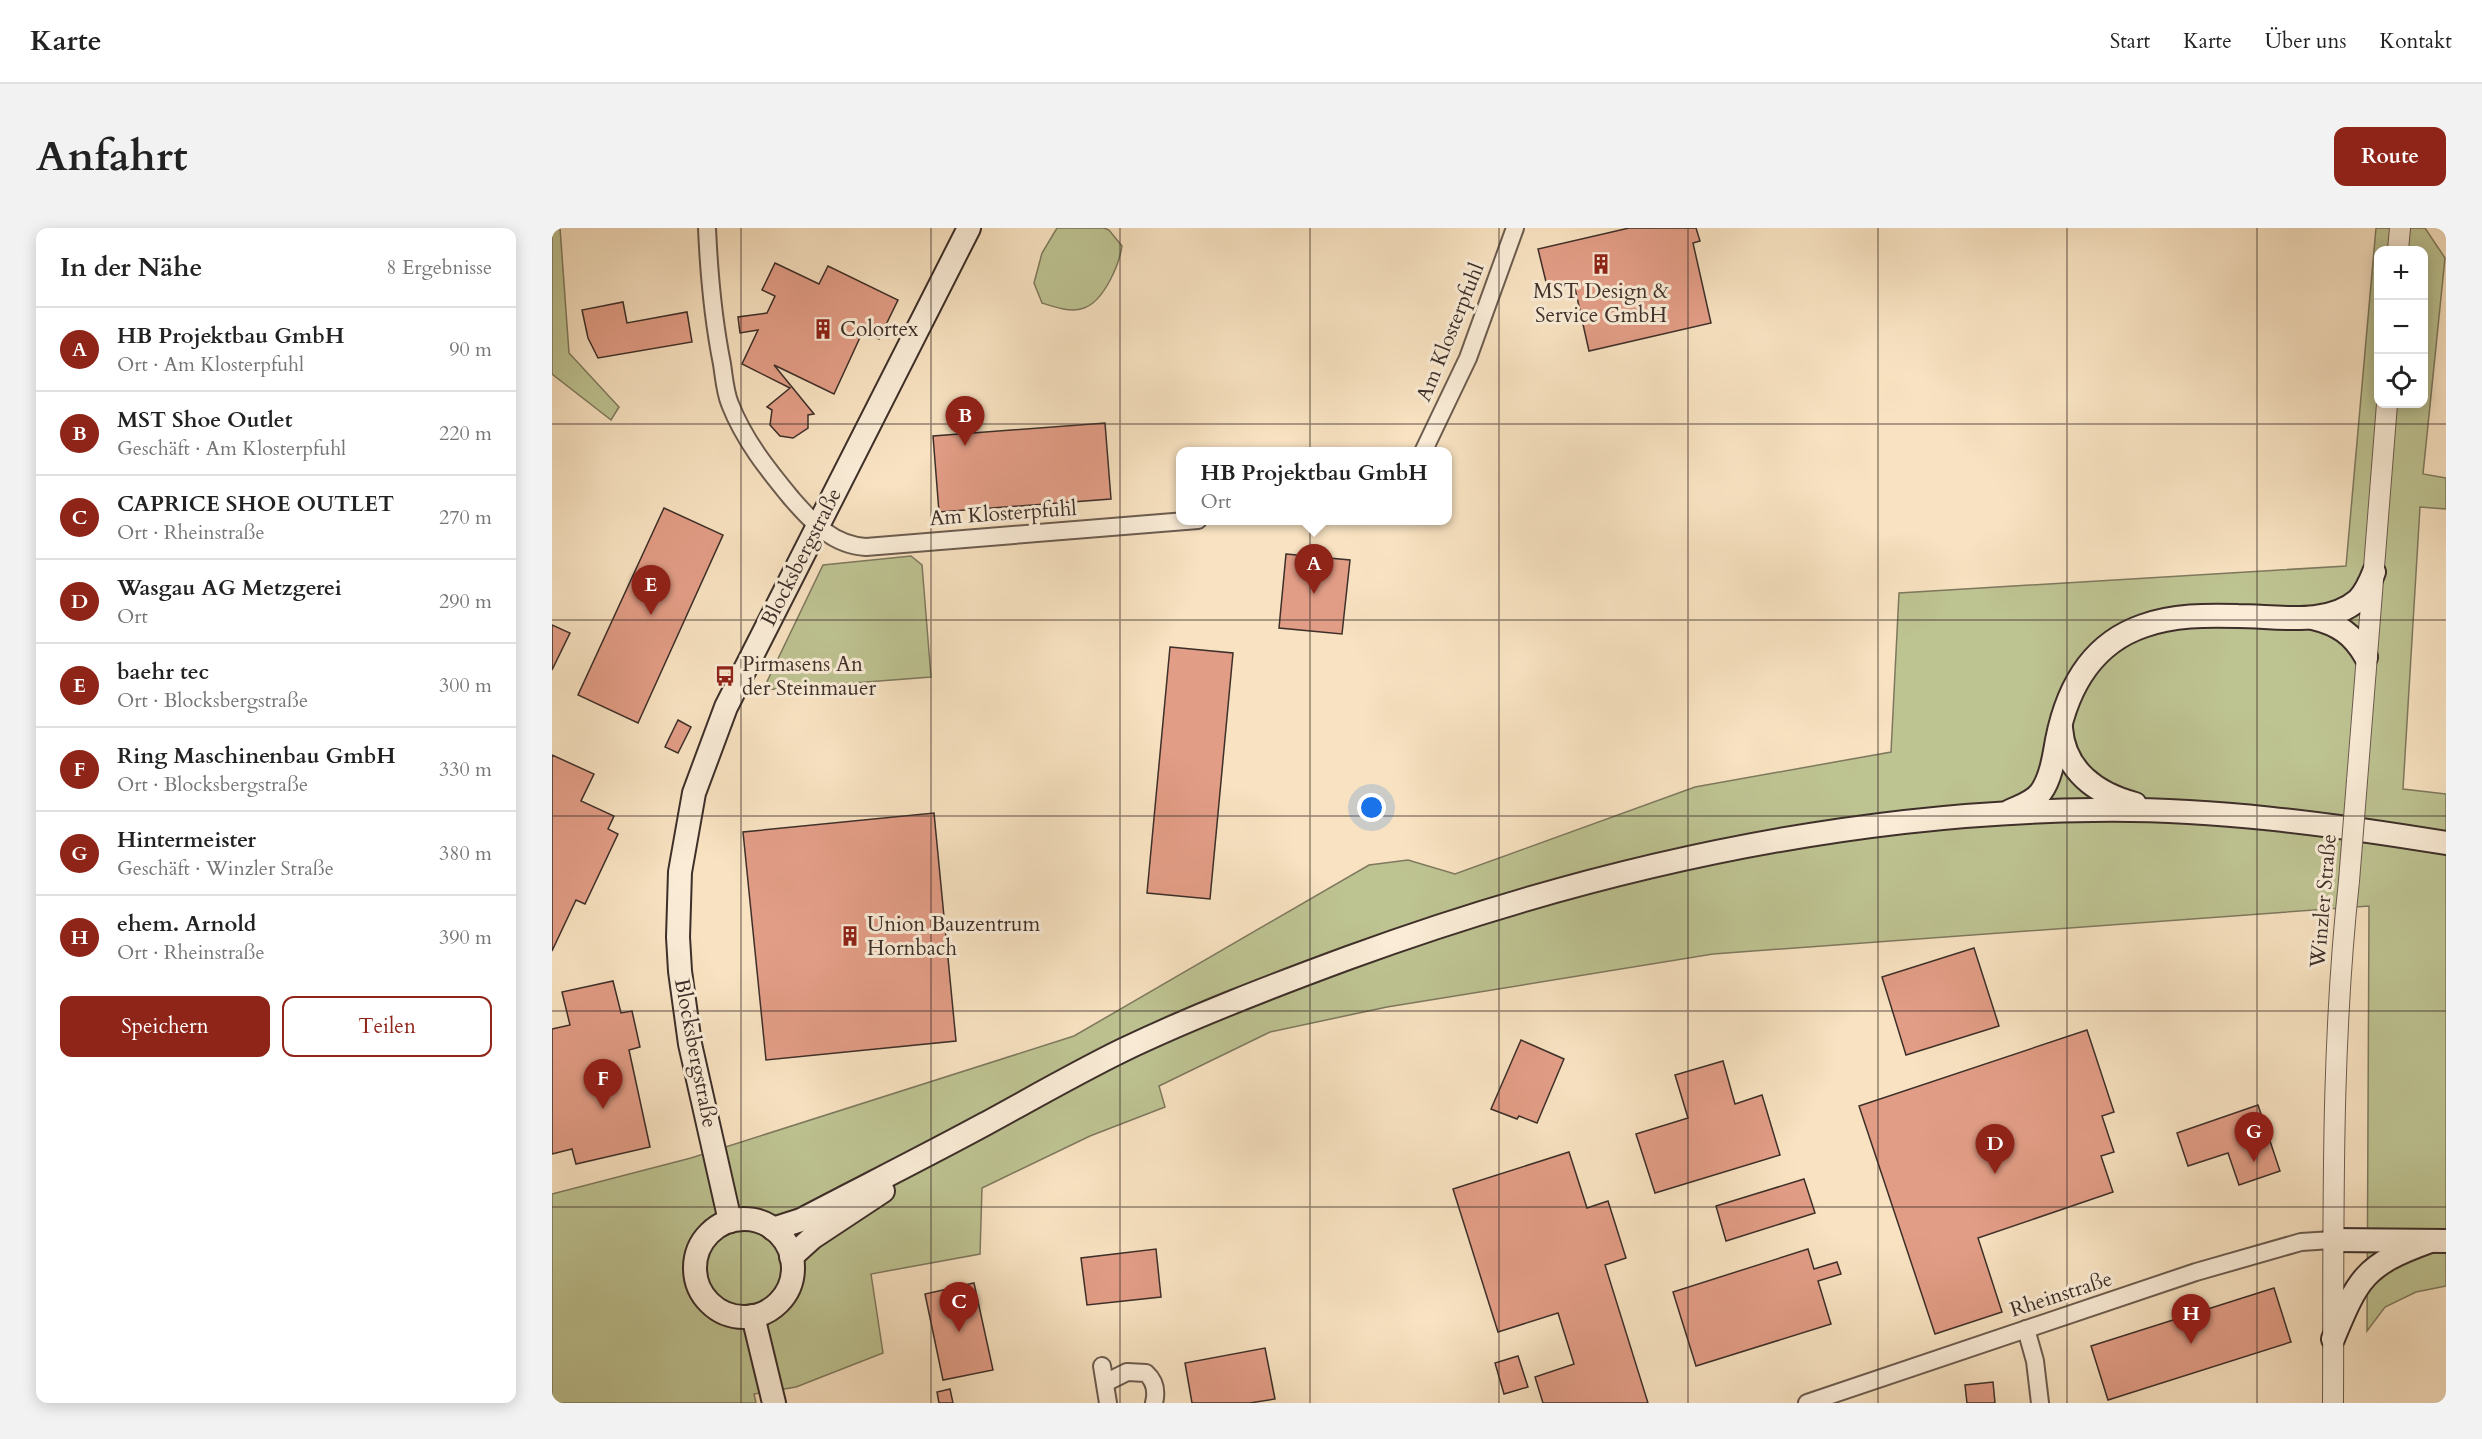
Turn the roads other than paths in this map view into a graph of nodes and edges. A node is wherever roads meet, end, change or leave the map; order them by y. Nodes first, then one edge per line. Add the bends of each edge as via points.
1 (707, 228) edge
2 (969, 228) edge
3 (1515, 228) edge
4 (2400, 228) edge
5 (2398, 246) edge
6 (2387, 408) edge
7 (1425, 447) edge
8 (1176, 522) edge
9 (817, 525) junction
10 (2374, 572) junction
11 (2308, 617) junction
12 (2366, 657) junction
13 (2061, 720) junction
14 (2006, 813) junction
15 (2181, 813) junction
16 (2446, 843) edge
17 (981, 1126) junction
18 (730, 1221) junction
19 (773, 1229) junction
20 (2332, 1240) junction
21 (2437, 1242) edge
22 (791, 1257) junction
23 (753, 1316) junction
24 (2026, 1329) junction
25 (2333, 1339) junction
26 (1102, 1366) dead end
27 (1105, 1383) junction
28 (774, 1403) edge
29 (1108, 1403) edge
30 (1154, 1403) edge
31 (1807, 1403) edge
32 (2040, 1403) edge
33 (2332, 1403) edge

1 - 9 street, Am Klosterpfuhl via 716,332 729,402 766,467
2 - 9 main road, Blocksbergstraße
3 - 7 street, Am Klosterpfuhl via 1468,358
4 - 5 street
6 - 10 street, Winzler Straße
8 - 9 street, Am Klosterpfuhl via 866,546 839,542
9 - 18 main road, Blocksbergstraße via 726,707 694,793 680,872 678,937 688,1034
10 - 11 main road via 2358,600 2330,614
10 - 12 street, Winzler Straße
11 - 12 main road via 2339,626 2358,643
11 - 13 main road via 2197,616 2144,626 2111,642 2084,669
12 - 20 street, Winzler Straße, bridge via 2338,1024
13 - 14 main road via 2053,762 2042,791
13 - 15 main road via 2067,752 2095,788 2118,800
14 - 15 main road
14 - 17 main road via 1859,827 1739,849 1614,876 1433,927 1191,1020 1124,1050
15 - 16 main road via 2299,821
17 - 19 main road via 801,1220
17 - 22 main road via 812,1238
18 - 19 main road via 745,1219
18 - 23 main road via 703,1240 694,1271 698,1288 720,1312
19 - 22 main road via 785,1242
20 - 21 main road
20 - 24 street, Rheinstraße via 2301,1242 2196,1272
20 - 25 street, Winzler Straße
21 - 25 main road via 2380,1263 2360,1281
22 - 23 main road via 790,1283 784,1295 776,1305
23 - 28 main road
24 - 31 street, Rheinstraße
24 - 32 street
25 - 33 street, Winzler Straße
26 - 27 street
27 - 29 street
27 - 30 street via 1127,1372 1146,1373 1156,1390

